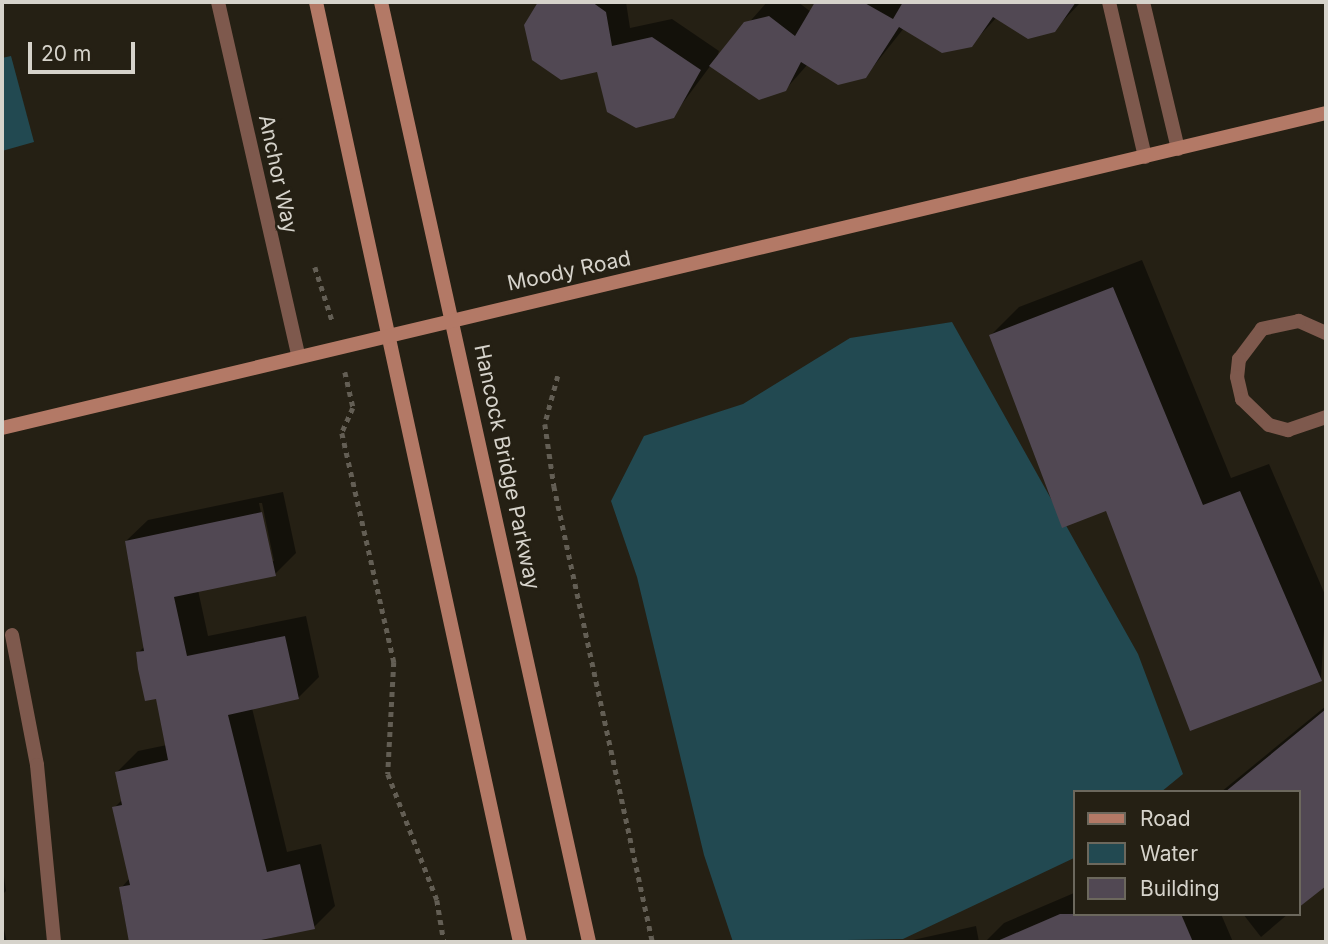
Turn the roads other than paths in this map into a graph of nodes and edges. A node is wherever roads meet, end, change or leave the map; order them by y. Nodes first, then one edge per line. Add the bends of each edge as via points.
1 (218, 2) edge
2 (316, 2) edge
3 (381, 2) edge
4 (1109, 2) edge
5 (1143, 2) edge
6 (1326, 113) edge
7 (1178, 149) junction
8 (1145, 157) junction
9 (453, 318) junction
10 (385, 334) junction
11 (1326, 334) edge
12 (298, 355) junction
13 (1324, 424) edge
14 (2, 428) edge
15 (12, 635) dead end
16 (54, 942) edge
17 (520, 942) edge
18 (589, 942) edge

1 - 12 street, Anchor Way
2 - 10 main road
3 - 9 main road, Hancock Bridge Parkway
4 - 8 street
5 - 7 street
6 - 7 main road, Moody Road
7 - 8 main road, Moody Road
8 - 9 main road, Moody Road
9 - 10 main road, Moody Road
9 - 18 main road, Hancock Bridge Parkway
10 - 12 main road, Moody Road
10 - 17 main road
11 - 13 street via 1299,321 1262,329 1244,350 1237,377 1242,399 1269,425 1288,430
12 - 14 main road, Moody Road
15 - 16 street via 37,765

